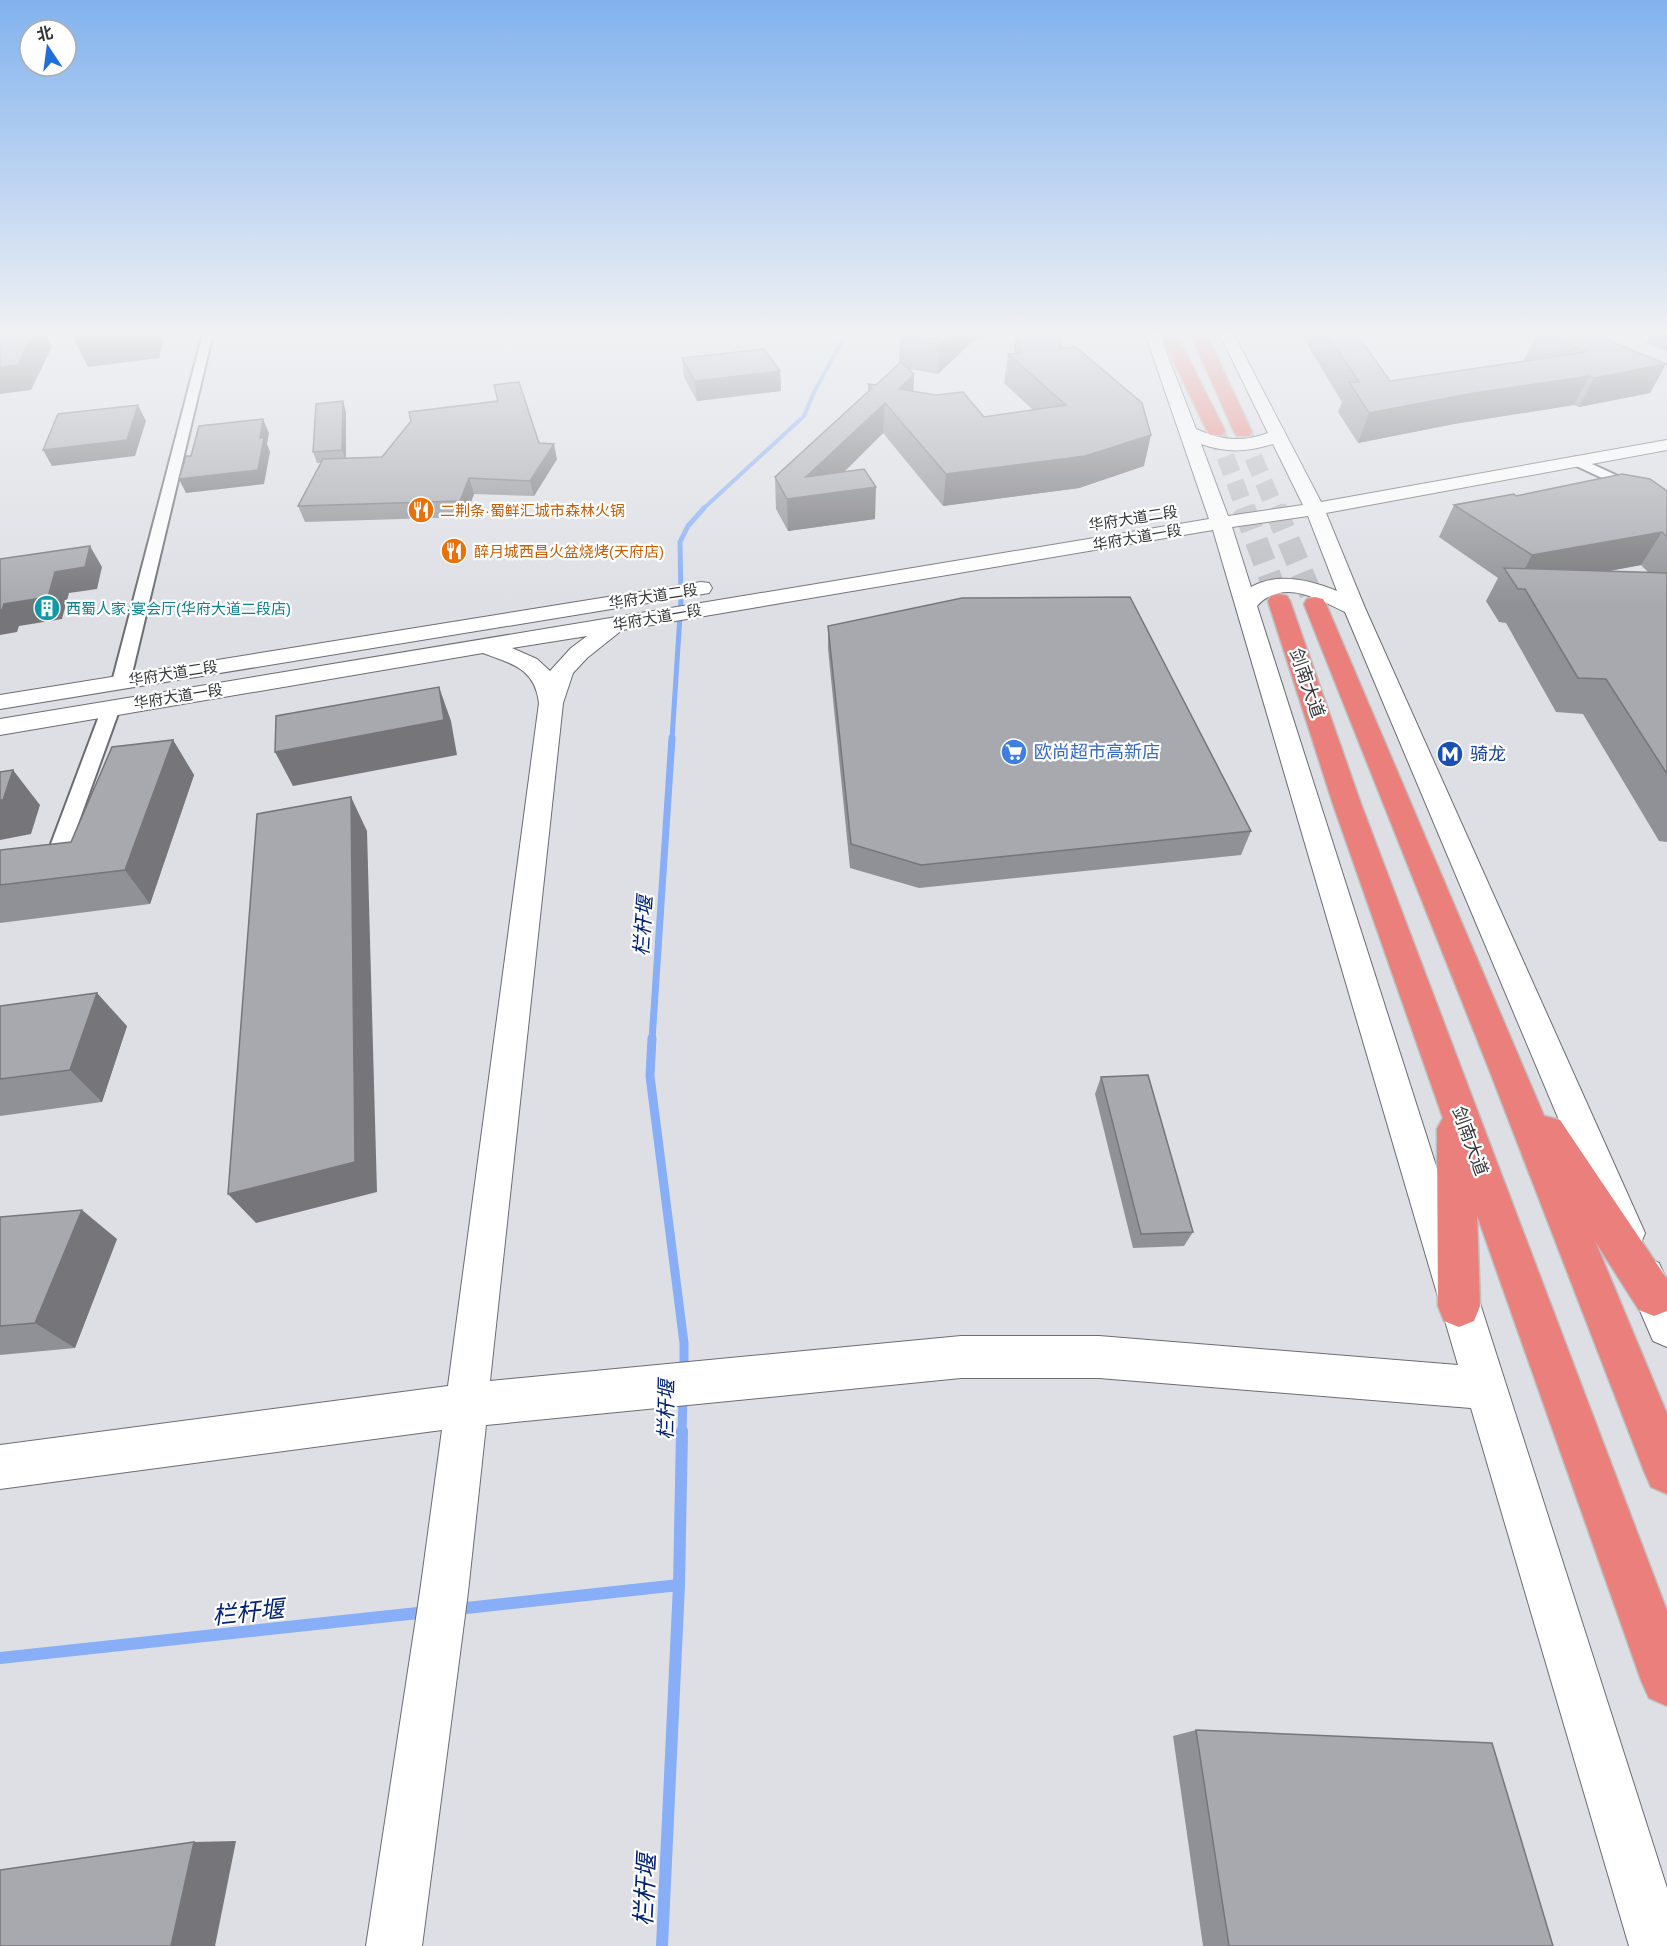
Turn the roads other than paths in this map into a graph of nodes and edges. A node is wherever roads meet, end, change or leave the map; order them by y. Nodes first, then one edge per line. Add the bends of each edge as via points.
1 (185, 424) edge
2 (1198, 424) edge
3 (1200, 424) edge
4 (1239, 424) edge
5 (1271, 424) edge
6 (1667, 428) edge
7 (1202, 431) junction
8 (1243, 432) tunnel mouth
9 (1277, 436) junction
10 (1667, 445) edge
11 (1577, 461) junction
12 (1310, 501) junction
13 (1667, 504) edge
14 (1156, 514) dead end
15 (1218, 514) junction
16 (720, 585) dead end
17 (698, 599) junction
18 (1262, 602) junction
19 (1315, 604) tunnel mouth
20 (654, 607) junction
21 (1354, 608) junction
22 (621, 624) junction
23 (483, 646) junction
24 (121, 681) junction
25 (0, 702) edge
26 (551, 703) junction
27 (111, 708) junction
28 (0, 727) edge
29 (55, 860) edge
30 (1507, 1070) junction
31 (1456, 1103) junction
32 (1459, 1306) junction
33 (1662, 1306) edge
34 (1484, 1388) junction
35 (468, 1405) junction
36 (0, 1467) edge
37 (1667, 1471) edge
38 (1667, 1680) edge
39 (394, 1946) edge
40 (1658, 1946) edge

1 - 24 street
2 - 7 main road
3 - 7 highway
4 - 8 highway
5 - 9 main road
6 - 12 main road, 华府大道一段
7 - 9 main road via 1212,443 1237,447 1256,445
7 - 15 main road
9 - 12 main road
10 - 11 main road
11 - 12 main road
11 - 13 street
12 - 15 main road, 华府大道一段
12 - 21 main road
14 - 15 main road, 华府大道二段
15 - 17 main road, 华府大道一段
15 - 18 main road
16 - 17 main road, 华府大道二段
17 - 20 main road, 华府大道一段
18 - 21 main road via 1262,589 1292,585 1321,591
18 - 31 highway, 剑南大道 via 1347,804
18 - 32 main road
19 - 30 highway, 剑南大道
20 - 22 main road, 华府大道一段
20 - 24 main road, 华府大道二段
21 - 33 main road
22 - 23 main road, 华府大道一段
22 - 26 main road via 579,653 562,671
23 - 26 main road via 539,672 547,684
23 - 27 main road, 华府大道一段
24 - 25 main road, 华府大道二段
26 - 35 main road
27 - 28 main road, 华府大道一段
27 - 29 street
30 - 33 highway
30 - 37 highway, 剑南大道
31 - 32 highway
31 - 38 highway, 剑南大道
32 - 34 main road
34 - 35 main road via 1099,1357 961,1357
34 - 40 main road
35 - 36 main road
35 - 39 main road

